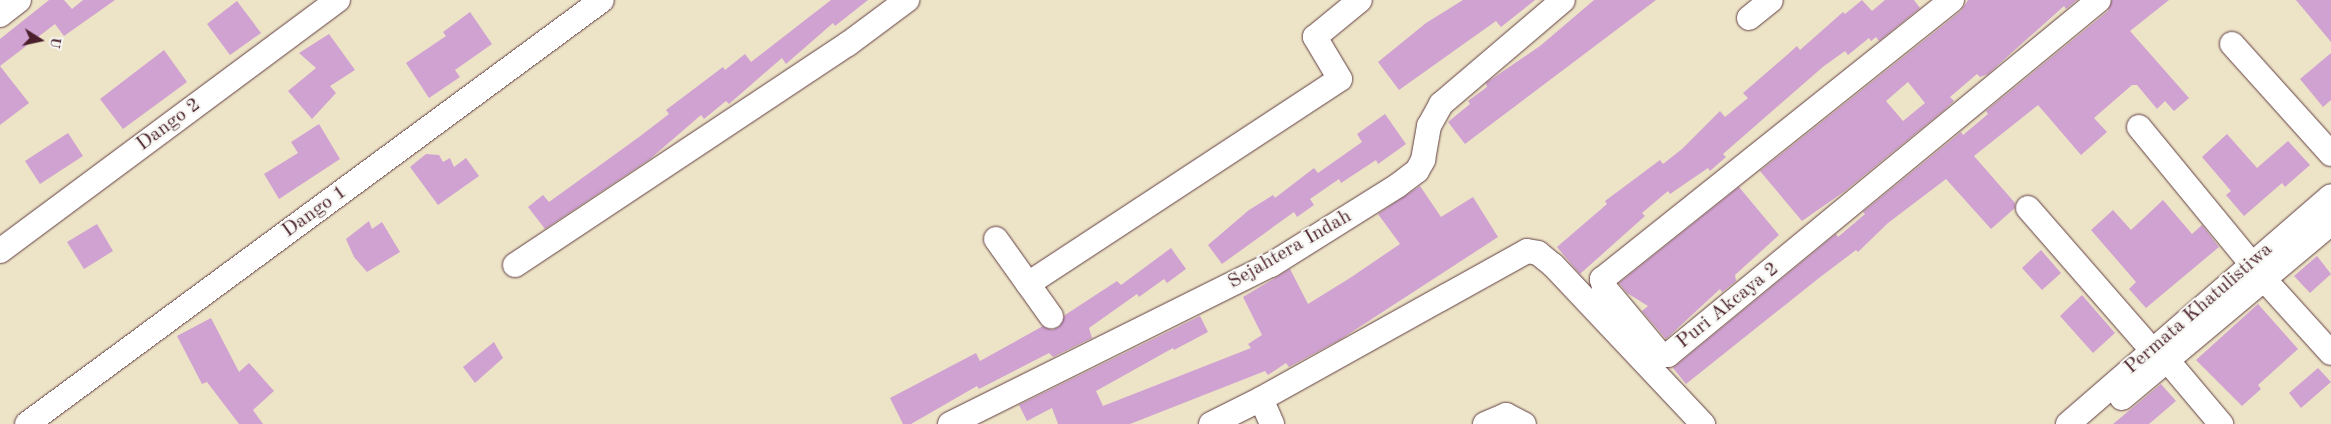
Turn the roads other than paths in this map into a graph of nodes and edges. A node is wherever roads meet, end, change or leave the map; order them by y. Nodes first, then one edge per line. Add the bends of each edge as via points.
1 (19, 0) edge
2 (338, 0) edge
3 (602, 0) edge
4 (907, 0) edge
5 (1360, 0) edge
6 (1563, 0) edge
7 (1771, 0) edge
8 (1952, 0) edge
9 (2100, 0) edge
10 (0, 15) edge
11 (1749, 18) dead end
12 (2232, 44) dead end
13 (2139, 128) dead end
14 (2331, 154) edge
15 (2331, 196) edge
16 (2028, 208) dead end
17 (2331, 223) edge
18 (996, 240) dead end
19 (0, 251) edge
20 (515, 265) dead end
21 (2258, 270) junction
22 (1028, 284) junction
23 (1051, 316) dead end
24 (2331, 353) edge
25 (2160, 355) junction
26 (1261, 399) junction
27 (28, 424) edge
28 (950, 424) edge
29 (1211, 424) edge
30 (1272, 424) edge
31 (1485, 424) edge
32 (1524, 424) edge
33 (1703, 424) edge
34 (2068, 424) edge
35 (2092, 424) edge
36 (2221, 424) edge

1 - 10 street
2 - 19 street, Dango 2
3 - 27 street, Dango 1
4 - 20 street via 840,49
5 - 22 street via 1314,37 1340,79
6 - 28 street, Sejahtera Indah via 1441,104 1429,126 1423,160 1417,171 1397,186 1271,265
7 - 11 street
8 - 9 street, Puri Akcaya 2 via 1602,279 1604,287 1660,354 1668,355
12 - 14 street
13 - 21 street
15 - 21 street, Permata Khatulistiwa
16 - 25 street
17 - 21 street
18 - 22 street
21 - 24 street
21 - 25 street, Permata Khatulistiwa
22 - 23 street
25 - 34 street, Permata Khatulistiwa
25 - 35 street
25 - 36 street
26 - 29 street
26 - 30 street
26 - 33 street via 1527,251 1538,254 1552,265
31 - 32 street via 1506,415

